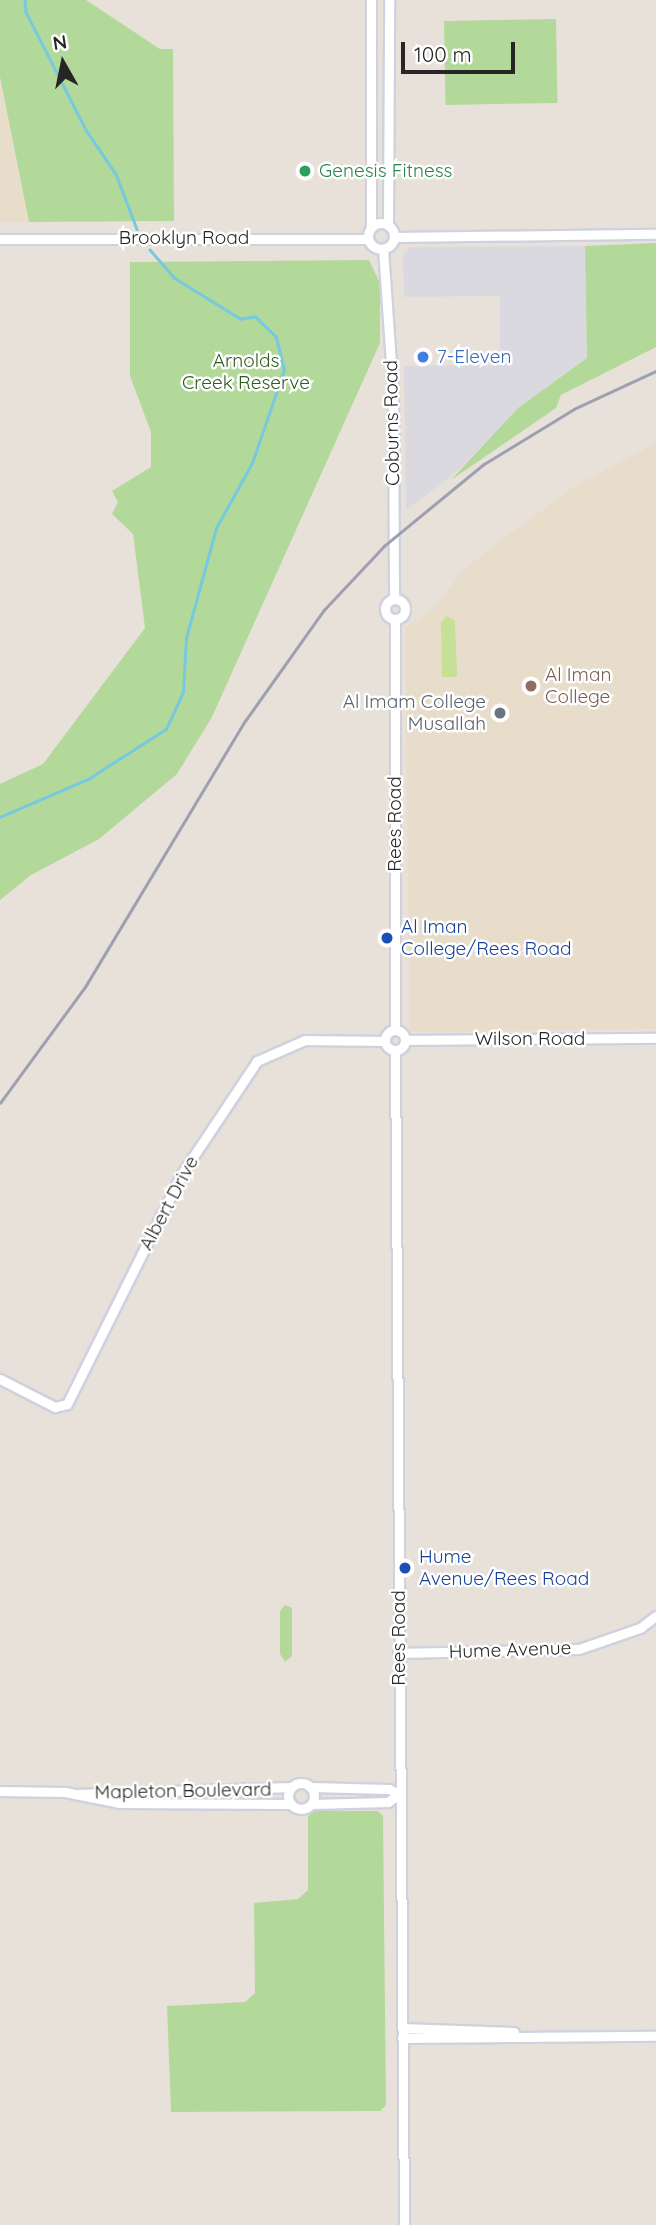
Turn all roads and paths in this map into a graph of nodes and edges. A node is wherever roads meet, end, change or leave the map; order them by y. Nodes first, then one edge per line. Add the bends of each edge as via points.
1 (371, 0) edge
2 (389, 0) edge
3 (388, 225) junction
4 (372, 227) junction
5 (656, 234) edge
6 (394, 237) junction
7 (0, 239) edge
8 (368, 239) junction
9 (383, 249) junction
10 (394, 598) junction
11 (394, 619) junction
12 (395, 1029) junction
13 (656, 1038) edge
14 (405, 1040) junction
15 (384, 1041) junction
16 (395, 1050) junction
17 (0, 1379) edge
18 (656, 1616) edge
19 (398, 1653) junction
20 (291, 1787) junction
21 (311, 1787) junction
22 (0, 1791) edge
23 (76, 1794) junction
24 (399, 1794) junction
25 (291, 1804) junction
26 (312, 1804) junction
27 (402, 2033) junction
28 (656, 2036) edge
29 (404, 2225) edge

1 - 4 street
2 - 3 street
3 - 4 street
3 - 6 street
4 - 8 street
5 - 6 street
6 - 9 street
7 - 8 street, Brooklyn Road
8 - 9 street via 375,248
9 - 10 street, Coburns Road via 393,393
10 - 11 street via 384,611
10 - 11 street via 405,609
11 - 12 street, Rees Road
12 - 14 street
12 - 15 street
13 - 14 street, Wilson Road
14 - 16 street
15 - 16 street
15 - 17 street, Albert Drive via 305,1040 257,1061 181,1175 67,1404 55,1407
16 - 19 street, Rees Road
18 - 19 street, Hume Avenue via 639,1628 579,1649
19 - 24 street, Rees Road
20 - 21 street via 301,1783
20 - 23 street, Mapleton Boulevard
20 - 25 street
21 - 24 street via 389,1789
21 - 26 street
22 - 23 street, Mapleton Boulevard
23 - 25 street, Mapleton Boulevard via 119,1803
24 - 26 street via 388,1802
24 - 27 street, Rees Road
25 - 26 street via 302,1810
27 - 28 street via 496,2028 529,2036
27 - 29 street, Rees Road

